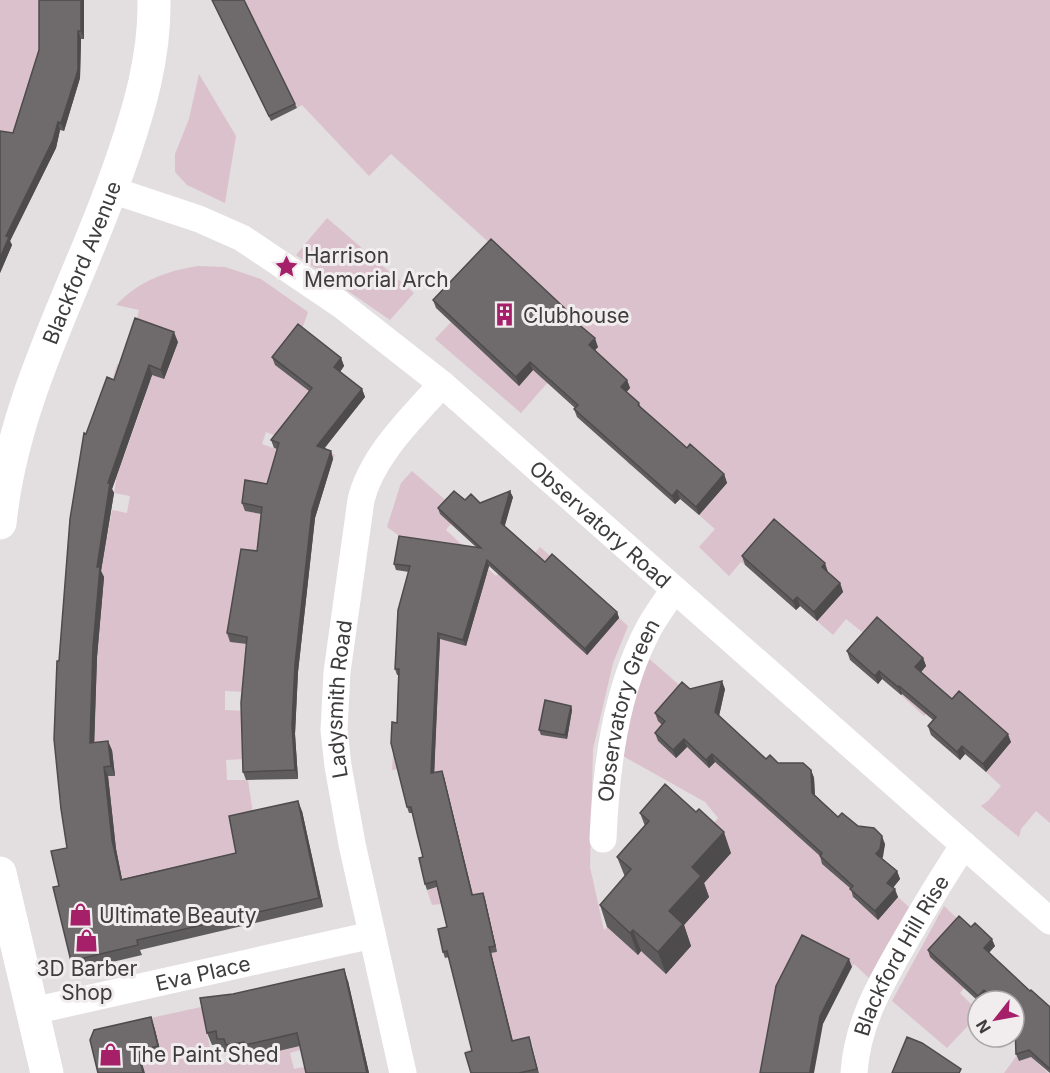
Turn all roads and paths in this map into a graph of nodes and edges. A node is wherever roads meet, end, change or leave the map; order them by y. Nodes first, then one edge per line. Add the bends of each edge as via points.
1 (154, 0) edge
2 (112, 190) junction
3 (442, 384) junction
4 (0, 523) edge
5 (674, 590) junction
6 (603, 839) dead end
7 (964, 845) junction
8 (0, 873) edge
9 (1050, 921) edge
10 (372, 935) junction
11 (33, 1011) junction
12 (47, 1073) edge
13 (403, 1073) edge
14 (854, 1073) edge

1 - 2 street, Blackford Avenue via 148,71
2 - 3 street, Observatory Road via 242,238 332,298
2 - 4 street, Blackford Avenue via 26,404
3 - 5 street, Observatory Road
3 - 10 street, Ladysmith Road via 381,455 367,481 337,672 334,714 338,766
5 - 6 street, Observatory Green via 640,646 623,698 610,758
5 - 7 street, Observatory Road
7 - 9 street, Observatory Road
7 - 14 street, Blackford Hill Rise via 883,979 864,1019
8 - 11 street
10 - 11 street, Eva Place
10 - 13 street, Ladysmith Road
11 - 12 street

